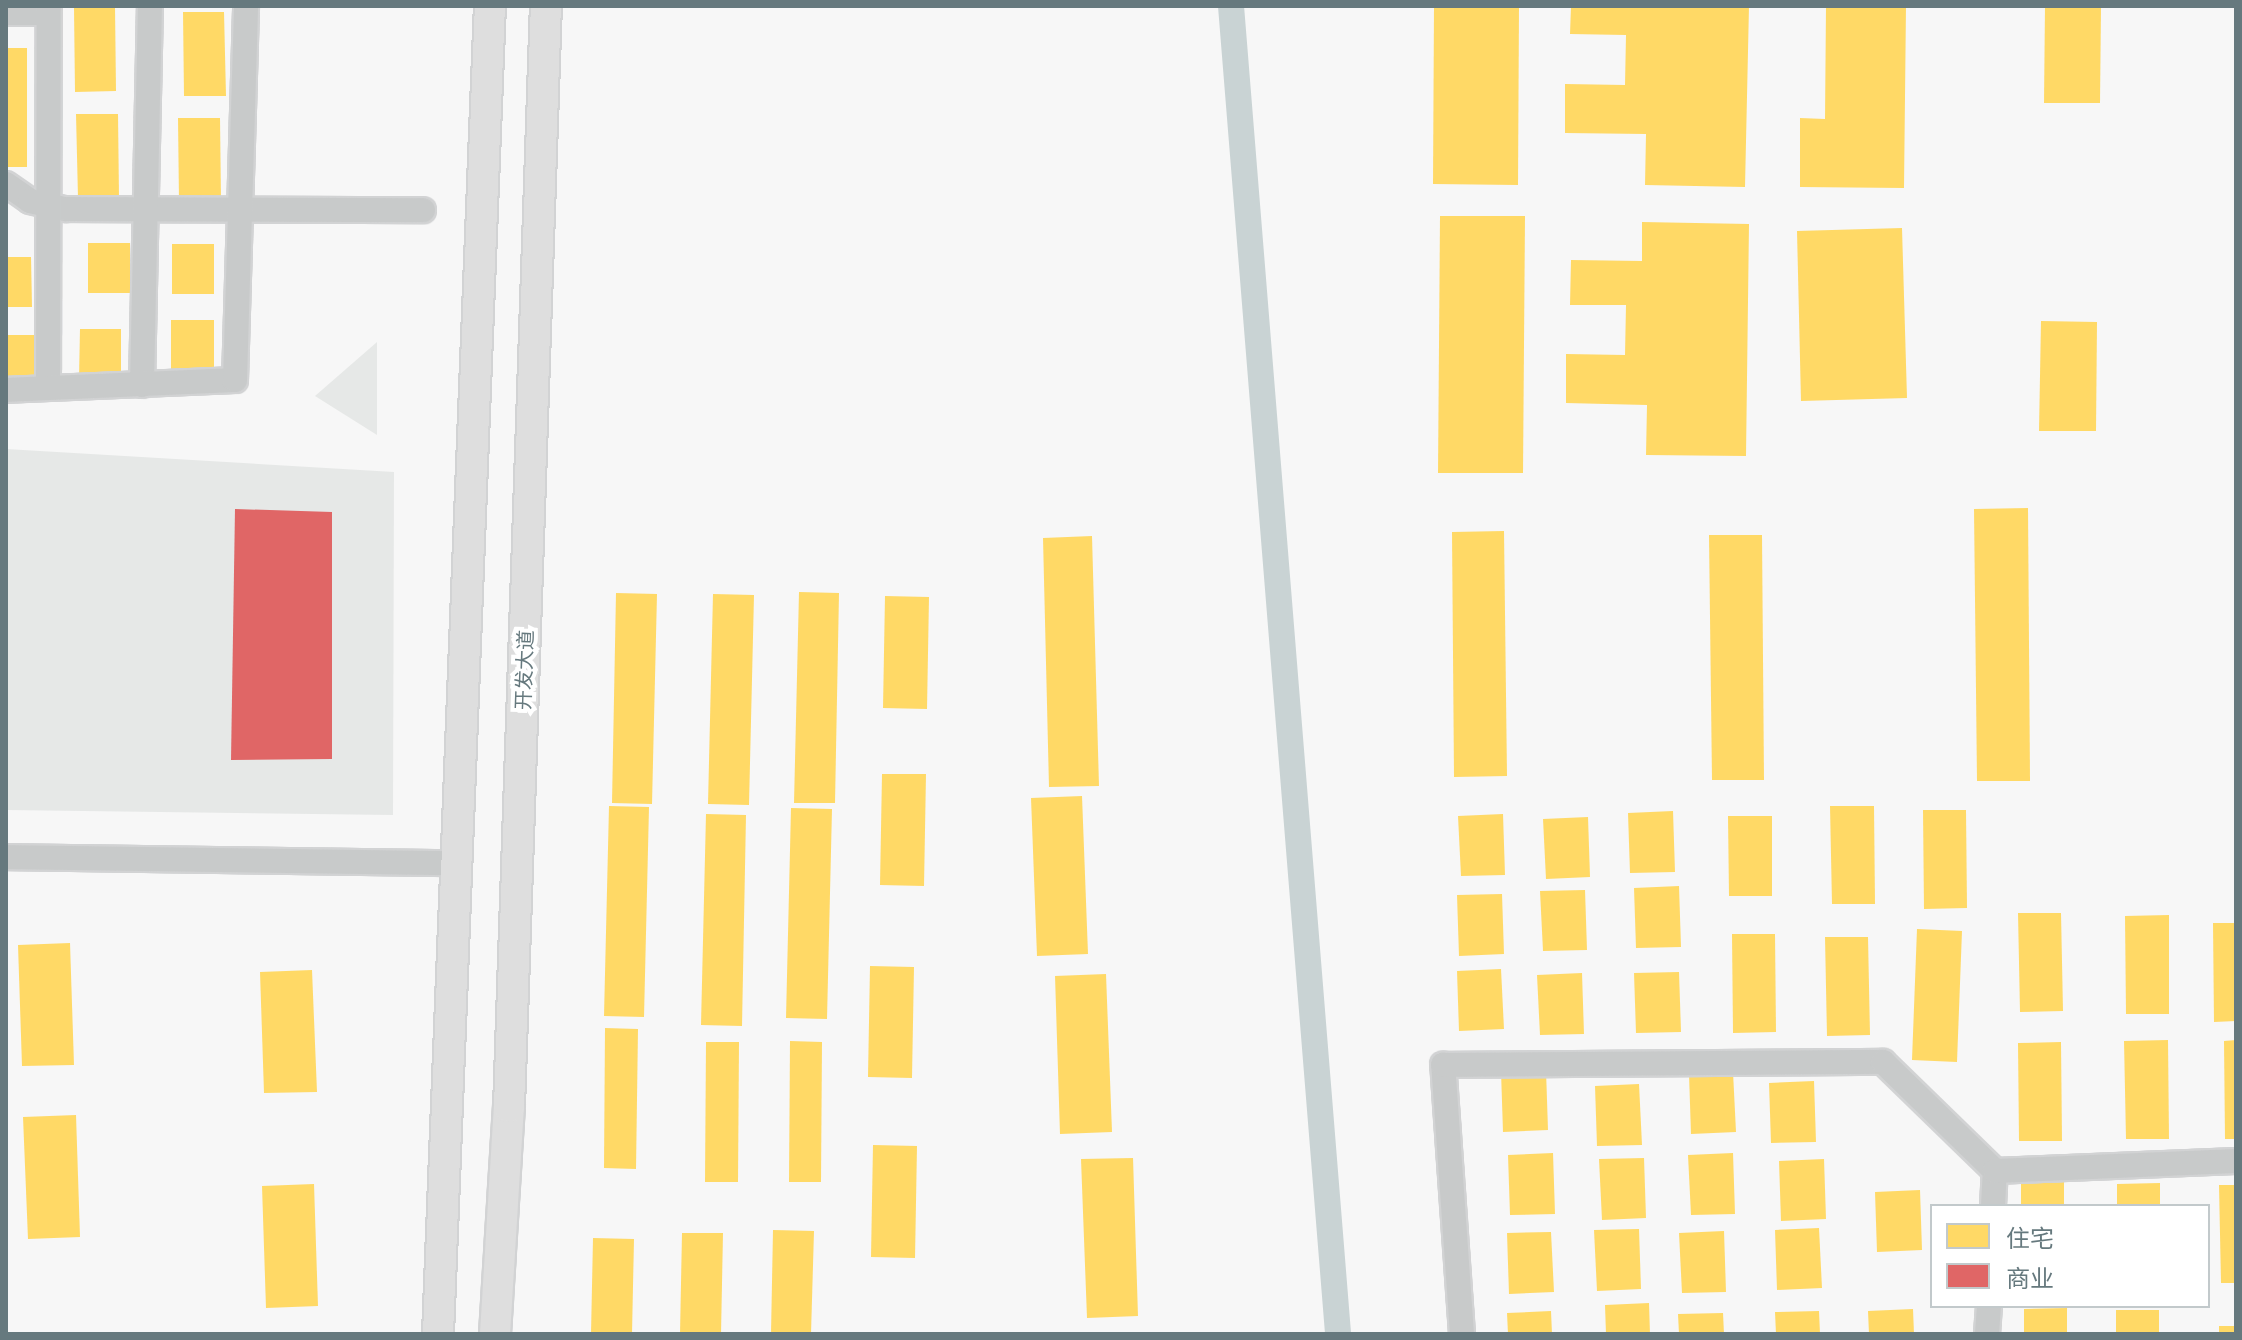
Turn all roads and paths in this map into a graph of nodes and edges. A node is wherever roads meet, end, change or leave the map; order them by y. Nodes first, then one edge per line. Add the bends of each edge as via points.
1 (150, 6) edge
2 (246, 6) edge
3 (490, 6) edge
4 (546, 6) edge
5 (46, 9) edge
6 (6, 13) edge
7 (6, 184) edge
8 (49, 205) junction
9 (147, 209) junction
10 (239, 209) junction
11 (423, 210) dead end
12 (142, 385) junction
13 (48, 388) junction
14 (6, 390) edge
15 (6, 857) edge
16 (459, 863) junction
17 (2236, 1161) edge
18 (1995, 1171) junction
19 (1993, 1204) edge
20 (1989, 1308) edge
21 (438, 1334) edge
22 (495, 1334) edge
23 (1462, 1334) edge
24 (1987, 1334) edge

1 - 9 street
2 - 10 street
3 - 16 main road
4 - 22 main road, 开发大道 via 509,1107
5 - 6 street
5 - 8 street
7 - 8 street via 30,201
8 - 9 street
8 - 13 street
9 - 10 street
9 - 12 street
10 - 11 street
10 - 12 street via 235,380
12 - 13 street
13 - 14 street
15 - 16 street
16 - 21 main road
17 - 18 street
18 - 19 street
18 - 23 street via 1883,1062 1443,1065
20 - 24 street

